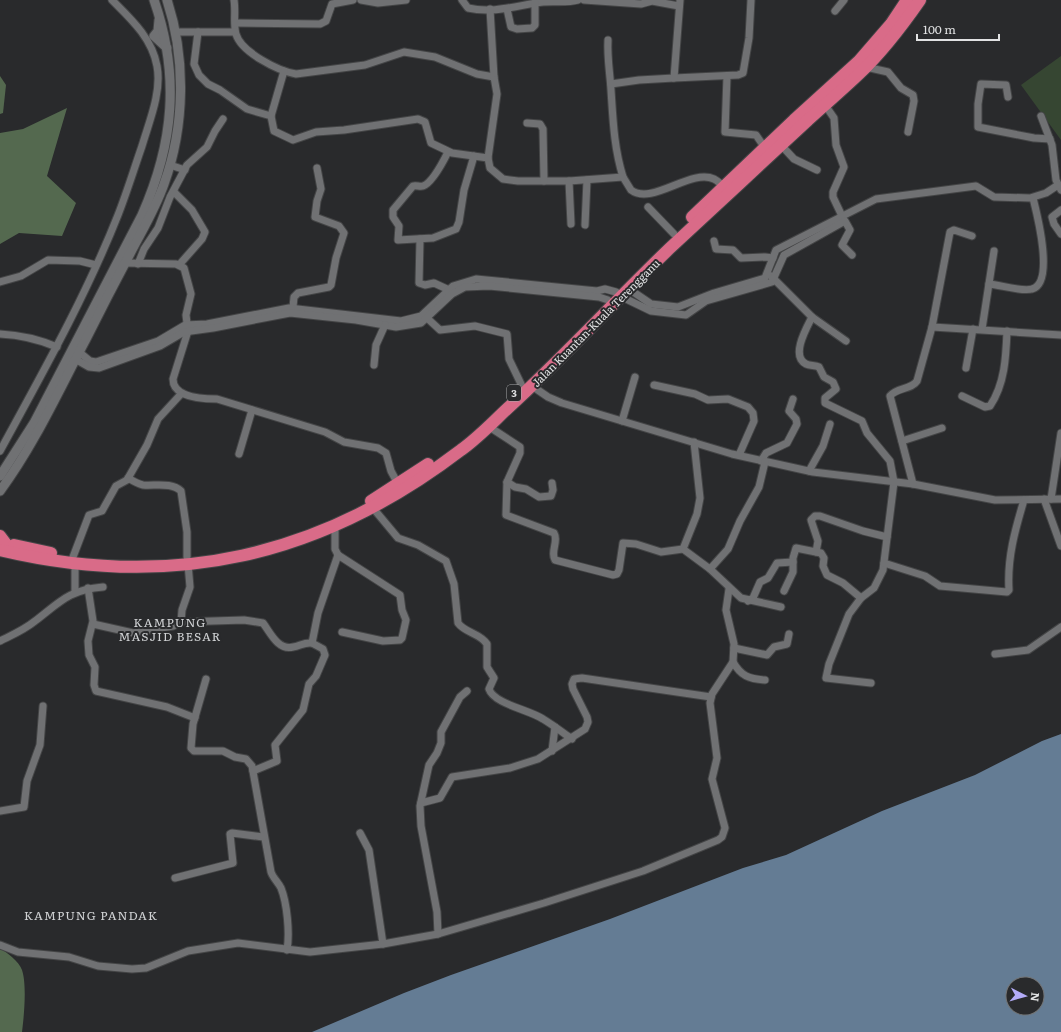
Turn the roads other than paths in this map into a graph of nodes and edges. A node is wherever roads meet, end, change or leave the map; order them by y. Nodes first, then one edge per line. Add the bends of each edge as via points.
1 (112, 0) edge
2 (154, 0) edge
3 (234, 0) edge
4 (353, 0) edge
5 (361, 0) edge
6 (406, 0) edge
7 (462, 0) edge
8 (578, 0) edge
9 (584, 0) edge
10 (751, 0) edge
11 (844, 0) edge
12 (920, 0) edge
13 (168, 3) edge
14 (535, 3) junction
15 (679, 3) edge
16 (904, 3) edge
17 (490, 9) junction
18 (507, 9) junction
19 (835, 11) dead end
20 (159, 14) junction
21 (236, 23) junction
22 (176, 32) junction
23 (194, 32) junction
24 (235, 32) junction
25 (165, 33) junction
26 (151, 37) junction
27 (608, 40) dead end
28 (167, 48) junction
29 (866, 67) junction
30 (284, 71) junction
31 (727, 76) junction
32 (494, 77) junction
33 (674, 78) junction
34 (611, 84) junction
35 (1008, 97) dead end
36 (825, 105) junction
37 (271, 116) junction
38 (1041, 116) dead end
39 (223, 119) dead end
40 (527, 123) dead end
41 (908, 132) dead end
42 (1050, 139) junction
43 (781, 145) junction
44 (448, 152) junction
45 (763, 154) junction
46 (474, 156) junction
47 (488, 158) junction
48 (170, 165) junction
49 (317, 168) dead end
50 (185, 170) junction
51 (817, 170) dead end
52 (623, 177) junction
53 (587, 180) junction
54 (544, 181) junction
55 (569, 181) junction
56 (724, 187) junction
57 (1059, 188) edge
58 (174, 192) junction
59 (1033, 198) junction
60 (648, 207) dead end
61 (1061, 210) edge
62 (842, 216) junction
63 (571, 224) dead end
64 (585, 225) dead end
65 (674, 234) junction
66 (1061, 234) edge
67 (972, 236) dead end
68 (420, 239) junction
69 (714, 241) dead end
70 (994, 251) dead end
71 (852, 255) dead end
72 (773, 258) junction
73 (125, 263) junction
74 (96, 264) junction
75 (138, 264) junction
76 (179, 265) junction
77 (771, 276) junction
78 (0, 282) edge
79 (989, 284) junction
80 (447, 289) junction
81 (619, 295) junction
82 (293, 307) junction
83 (812, 317) junction
84 (427, 318) junction
85 (385, 325) junction
86 (932, 327) junction
87 (188, 328) junction
88 (973, 329) junction
89 (982, 329) junction
90 (1007, 331) junction
91 (0, 334) edge
92 (1061, 336) edge
93 (846, 341) dead end
94 (57, 347) junction
95 (77, 356) junction
96 (374, 365) dead end
97 (966, 368) dead end
98 (635, 377) dead end
99 (527, 386) junction
100 (654, 386) dead end
101 (181, 394) junction
102 (962, 396) dead end
103 (793, 400) dead end
104 (252, 410) junction
105 (262, 413) junction
106 (250, 421) junction
107 (622, 421) junction
108 (830, 424) dead end
109 (488, 426) junction
110 (942, 428) dead end
111 (1061, 433) edge
112 (902, 441) junction
113 (694, 442) junction
114 (0, 451) edge
115 (239, 454) dead end
116 (739, 455) junction
117 (766, 462) junction
118 (809, 471) junction
119 (0, 476) edge
120 (128, 478) junction
121 (507, 482) junction
122 (894, 482) junction
123 (552, 483) dead end
124 (398, 484) junction
125 (913, 484) junction
126 (0, 491) edge
127 (1048, 499) junction
128 (1061, 499) edge
129 (1024, 500) junction
130 (373, 508) junction
131 (335, 526) junction
132 (887, 537) junction
133 (1, 543) edge
134 (1061, 546) edge
135 (683, 549) junction
136 (816, 552) junction
137 (338, 554) junction
138 (188, 560) junction
139 (74, 561) junction
140 (793, 562) junction
141 (884, 563) junction
142 (710, 569) junction
143 (103, 587) dead end
144 (88, 588) junction
145 (729, 589) junction
146 (784, 591) dead end
147 (75, 592) junction
148 (861, 598) junction
149 (748, 601) junction
150 (781, 607) dead end
151 (181, 622) junction
152 (93, 624) junction
153 (1061, 627) edge
154 (342, 632) dead end
155 (789, 634) dead end
156 (0, 641) edge
157 (312, 644) junction
158 (734, 648) junction
159 (995, 654) dead end
160 (733, 662) junction
161 (206, 679) dead end
162 (765, 680) dead end
163 (871, 683) dead end
164 (467, 691) dead end
165 (710, 697) junction
166 (43, 706) dead end
167 (195, 718) junction
168 (555, 727) junction
169 (572, 739) junction
170 (552, 752) junction
171 (253, 771) junction
172 (421, 802) junction
173 (0, 812) edge
174 (360, 833) dead end
175 (263, 837) junction
176 (176, 878) dead end
177 (438, 934) junction
178 (383, 944) junction
179 (0, 945) edge
180 (287, 950) junction

1 - 26 street
2 - 20 main road
3 - 21 street
4 - 21 street via 332,4 326,21 320,24
5 - 6 street via 378,3
7 - 17 street via 468,8
8 - 14 street
9 - 15 street via 641,4 652,1
10 - 31 street via 744,70 741,75
11 - 19 street
12 - 29 highway, Jalan Kuantan-Kuala Terengganu / 3 via 905,22
13 - 22 main road
13 - 25 main road
14 - 18 street
14 - 18 street via 535,25 532,28 517,29 511,26
15 - 33 street
16 - 45 highway, Jalan Kuantan-Kuala Terengganu / 3 via 891,24 859,61
17 - 18 street
17 - 32 street
20 - 25 main road
20 - 26 main road via 158,31
21 - 24 street
22 - 23 street
22 - 48 main road via 180,79 178,122
23 - 24 street
23 - 37 street via 194,64 199,75 247,109
24 - 30 street via 240,41 258,59
25 - 26 street
25 - 28 main road
26 - 28 main road
26 - 74 street via 157,67 156,95 118,215
27 - 34 street via 607,61
28 - 119 main road via 171,81 169,123 165,151 155,183 142,215 34,423
29 - 36 highway, Jalan Kuantan-Kuala Terengganu / 3
29 - 41 street via 888,72 901,88 913,95
30 - 32 street via 296,74 344,69 404,52 435,57 478,74
30 - 37 street
31 - 33 street
31 - 45 street via 725,132 756,135
32 - 47 street via 498,94
33 - 34 street
34 - 52 street via 615,142
35 - 42 street via 1006,85 981,84 978,127
36 - 43 highway, Jalan Kuantan-Kuala Terengganu / 3
36 - 62 street via 834,118 836,145 844,167 833,192
37 - 44 street via 274,131 293,140 316,132 422,120 427,126 431,143
38 - 42 street
39 - 50 street via 207,147 193,158
40 - 54 street via 540,124 543,129
42 - 57 street via 1054,174
43 - 45 highway, Jalan Kuantan-Kuala Terengganu / 3
43 - 51 street via 794,160
44 - 46 street
44 - 68 street via 428,183 413,186 393,210 393,217 399,226 398,240
45 - 56 highway, Jalan Kuantan-Kuala Terengganu / 3
45 - 81 highway, Jalan Kuantan-Kuala Terengganu / 3 via 668,251
46 - 47 street
46 - 68 street via 464,190 458,226 440,237
47 - 54 street via 490,168 503,179
48 - 50 street
48 - 73 main road via 158,198
49 - 82 street via 321,189 316,201 315,217 339,226 344,233 336,258 332,285 298,293 294,297
50 - 58 street
52 - 53 street
52 - 56 street via 631,190 643,194 704,177 715,179
53 - 55 street
53 - 64 street
54 - 55 street
55 - 63 street
56 - 65 highway, Jalan Kuantan-Kuala Terengganu / 3
57 - 59 street
58 - 75 street
58 - 76 street via 192,210 205,232
59 - 62 street via 997,198 976,186 876,199
59 - 79 street via 1042,229 1042,278 1036,287 1030,289
60 - 65 street
61 - 66 street via 1052,217
62 - 72 street via 776,250
65 - 81 highway, Jalan Kuantan-Kuala Terengganu / 3
67 - 86 street via 954,230 950,232
68 - 80 street via 419,283 425,285 434,282
69 - 72 street via 716,249 733,250 740,258
70 - 79 street
71 - 77 street via 842,245 850,230 845,221 784,255
72 - 77 street
73 - 75 street
73 - 95 main road
74 - 78 street via 48,260 21,276
74 - 94 street
75 - 76 street
76 - 87 street via 184,268 191,289 186,315
77 - 81 street via 678,307 651,304
77 - 83 street
79 - 89 street
80 - 81 street via 461,282 476,279 597,291 605,289
80 - 82 street via 421,316 402,321
81 - 84 street via 600,298 489,286 465,288 452,294
81 - 99 highway, Jalan Kuantan-Kuala Terengganu / 3
82 - 87 street
83 - 93 street
83 - 122 street via 801,342 800,358 807,364 819,367 824,377 836,386 825,398 825,403 862,422 867,434 890,461
84 - 85 street via 421,323
84 - 99 street via 440,330 475,326 507,334 509,359
85 - 87 street via 290,313 213,328
85 - 96 street via 376,345
86 - 88 street
86 - 112 street via 917,381 913,386 890,396
87 - 95 street via 96,362
87 - 101 street via 173,380 174,387
88 - 89 street
88 - 97 street
89 - 90 street
90 - 92 street
90 - 102 street via 1006,357 1001,381 990,406 985,407
91 - 94 street via 16,335
94 - 114 street
95 - 126 main road via 18,467
98 - 107 street
99 - 107 street via 553,400
99 - 109 highway, Jalan Kuantan-Kuala Terengganu / 3
99 - 124 highway, Jalan Kuantan-Kuala Terengganu / 3 via 455,446
100 - 116 street via 695,394 708,400 728,399 748,406 753,413 754,421
101 - 104 street via 217,399
101 - 120 street via 158,419
103 - 117 street via 789,410 797,424 787,443 766,453
104 - 105 street
104 - 106 street
105 - 106 street
105 - 124 street via 325,432 344,442 383,450
106 - 115 street
107 - 113 street
108 - 118 street via 823,446
109 - 121 street via 520,447 520,453
109 - 130 highway, Jalan Kuantan-Kuala Terengganu / 3 via 463,449 401,493
110 - 112 street
111 - 127 street
112 - 125 street
113 - 116 street
113 - 135 street via 700,498 697,514
116 - 117 street
117 - 118 street
117 - 142 street via 759,486 728,549
118 - 122 street
120 - 138 street via 140,484 159,485 181,491 187,527
120 - 139 street via 116,486 102,511 89,515
121 - 123 street via 541,497 551,496
121 - 135 street via 506,515 554,533 555,560 613,575 619,570 623,543 636,544 661,552
122 - 125 street
122 - 132 street
124 - 138 highway, Jalan Kuantan-Kuala Terengganu / 3 via 348,513 277,540
125 - 129 street via 995,500
127 - 128 street
127 - 129 street
127 - 134 street
129 - 141 street via 1013,537 1007,592 940,586 925,576
130 - 131 highway, Jalan Kuantan-Kuala Terengganu / 3
130 - 168 street via 398,538 446,560 454,584 458,623 476,633 487,644 487,667 494,678 489,689 490,694 500,701 538,716
131 - 137 street via 334,549
131 - 138 highway, Jalan Kuantan-Kuala Terengganu / 3 via 253,554
132 - 136 street via 814,516 811,520 818,541
132 - 141 street
133 - 139 highway, Jalan Kuantan-Kuala Terengganu / 3
135 - 142 street
136 - 140 street via 796,548
136 - 148 street via 823,556 827,576 843,583
137 - 154 street via 400,595 406,620 400,640 383,641
137 - 157 street via 318,613
138 - 139 highway, Jalan Kuantan-Kuala Terengganu / 3
138 - 151 street via 190,587 182,610
139 - 147 street
140 - 146 street via 793,572
140 - 149 street via 777,563
141 - 148 street via 880,579 874,588
142 - 145 street
143 - 144 street
144 - 147 street
144 - 152 street
145 - 149 street
145 - 158 street via 726,617
147 - 156 street via 51,606 22,630
148 - 163 street via 849,614 826,678
149 - 150 street
151 - 152 street via 174,626 133,633
151 - 157 street via 260,621 275,640 290,648 304,643
152 - 167 street via 88,641 89,655 95,667 96,691 167,707
153 - 159 street via 1028,650
155 - 158 street via 787,644 774,647 767,655
157 - 171 street via 323,649 325,655 316,676 309,684 303,710 275,746 276,761
158 - 160 street
160 - 162 street via 747,677
160 - 165 street
161 - 167 street
164 - 172 street via 460,697 441,732 439,748 429,765
165 - 169 street via 589,678 574,679 573,688 588,722 585,729
165 - 177 street via 717,763 712,771 712,779 726,828 722,837 643,871
166 - 173 street via 40,746 27,781 24,807
167 - 171 street via 192,750 223,751 246,759
168 - 169 street
168 - 170 street
169 - 170 street
170 - 172 street via 510,768 452,778 440,798
171 - 175 street
172 - 177 street via 420,821 437,912
174 - 178 street via 369,850
175 - 176 street via 232,833 230,834 233,864
175 - 180 street via 272,874 283,896 289,933
177 - 178 street
178 - 180 street via 318,952
179 - 180 street via 18,952 69,957 98,966 132,969 146,968 188,951 238,943

